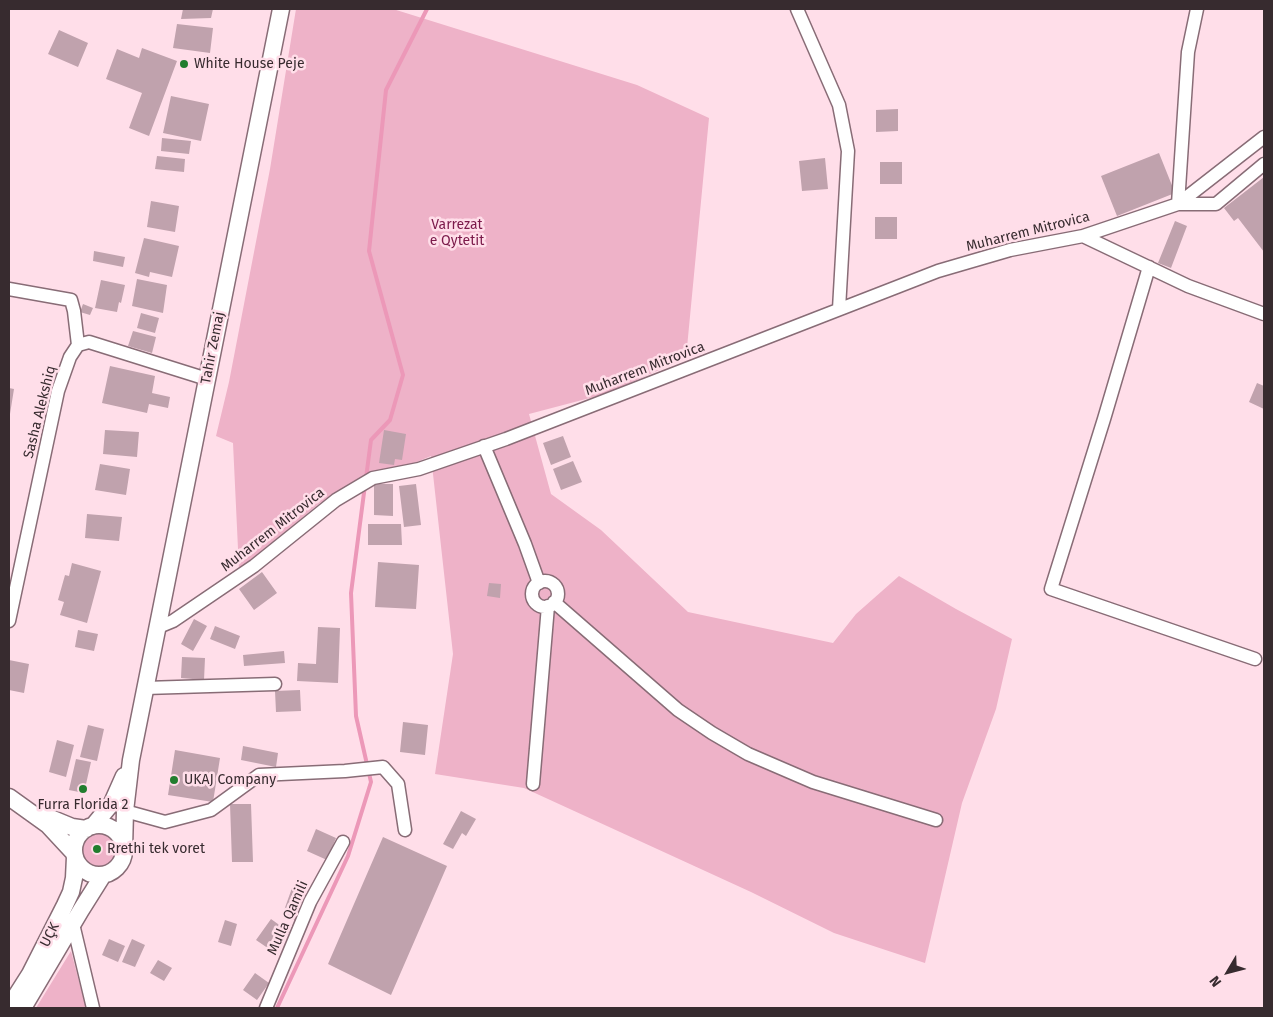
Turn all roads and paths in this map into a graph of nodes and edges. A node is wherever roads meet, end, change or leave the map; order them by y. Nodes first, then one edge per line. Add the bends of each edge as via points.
1 (281, 9) edge
2 (797, 9) edge
3 (1197, 9) edge
4 (1264, 137) edge
5 (1264, 164) edge
6 (1178, 204) junction
7 (1083, 236) junction
8 (1149, 267) junction
9 (9, 289) edge
10 (839, 309) junction
11 (1264, 314) edge
12 (78, 345) junction
13 (207, 379) junction
14 (484, 446) junction
15 (539, 583) junction
16 (551, 604) junction
17 (9, 620) edge
18 (156, 628) junction
19 (1255, 659) dead end
20 (275, 684) dead end
21 (144, 688) junction
22 (131, 760) junction
23 (533, 784) dead end
24 (9, 796) edge
25 (27, 809) junction
26 (125, 811) junction
27 (936, 820) dead end
28 (89, 827) junction
29 (405, 830) dead end
30 (343, 842) dead end
31 (124, 849) junction
32 (74, 855) junction
33 (104, 875) junction
34 (72, 924) junction
35 (9, 1007) edge
36 (23, 1008) edge
37 (93, 1008) edge
38 (266, 1008) edge

1 - 13 main road, Tahir Zemaj
2 - 10 street via 839,105 848,151
3 - 6 street via 1188,52
4 - 6 street
5 - 6 street via 1216,204
6 - 7 street, Muharrem Mitrovica
7 - 8 street
7 - 10 street, Muharrem Mitrovica via 1010,250 938,271
8 - 11 street via 1188,286
8 - 19 street via 1051,590
9 - 12 street via 71,300
10 - 14 street, Muharrem Mitrovica
12 - 13 street via 89,342
12 - 17 street, Sasha Alekshiq via 58,391
13 - 18 main road, Tahir Zemaj
14 - 15 street
14 - 18 street, Muharrem Mitrovica via 420,468 373,478 336,500 254,566 173,622
15 - 16 street via 547,582 554,586 557,594
15 - 16 street via 532,596 540,606
16 - 23 street
16 - 27 street via 678,710 712,734 748,754 813,782
18 - 21 main road, Tahir Zemaj
20 - 21 street
21 - 22 main road, Tahir Zemaj
22 - 26 main road, Tahir Zemaj
22 - 28 main road, Tahir Zemaj via 112,803
24 - 25 main road
25 - 28 main road via 72,827
25 - 32 main road via 48,825
26 - 29 street via 165,822 211,810 259,775 382,767 398,784
26 - 31 main road, Tahir Zemaj
28 - 31 main road via 100,825 114,830
28 - 32 main road via 75,841
30 - 38 street, Mulla Qamili via 310,902
31 - 33 main road via 121,863
32 - 33 main road via 83,870 96,876
32 - 35 main road, UÇK via 71,892 30,974
33 - 34 main road, UÇK
34 - 36 main road, UÇK
34 - 37 street

